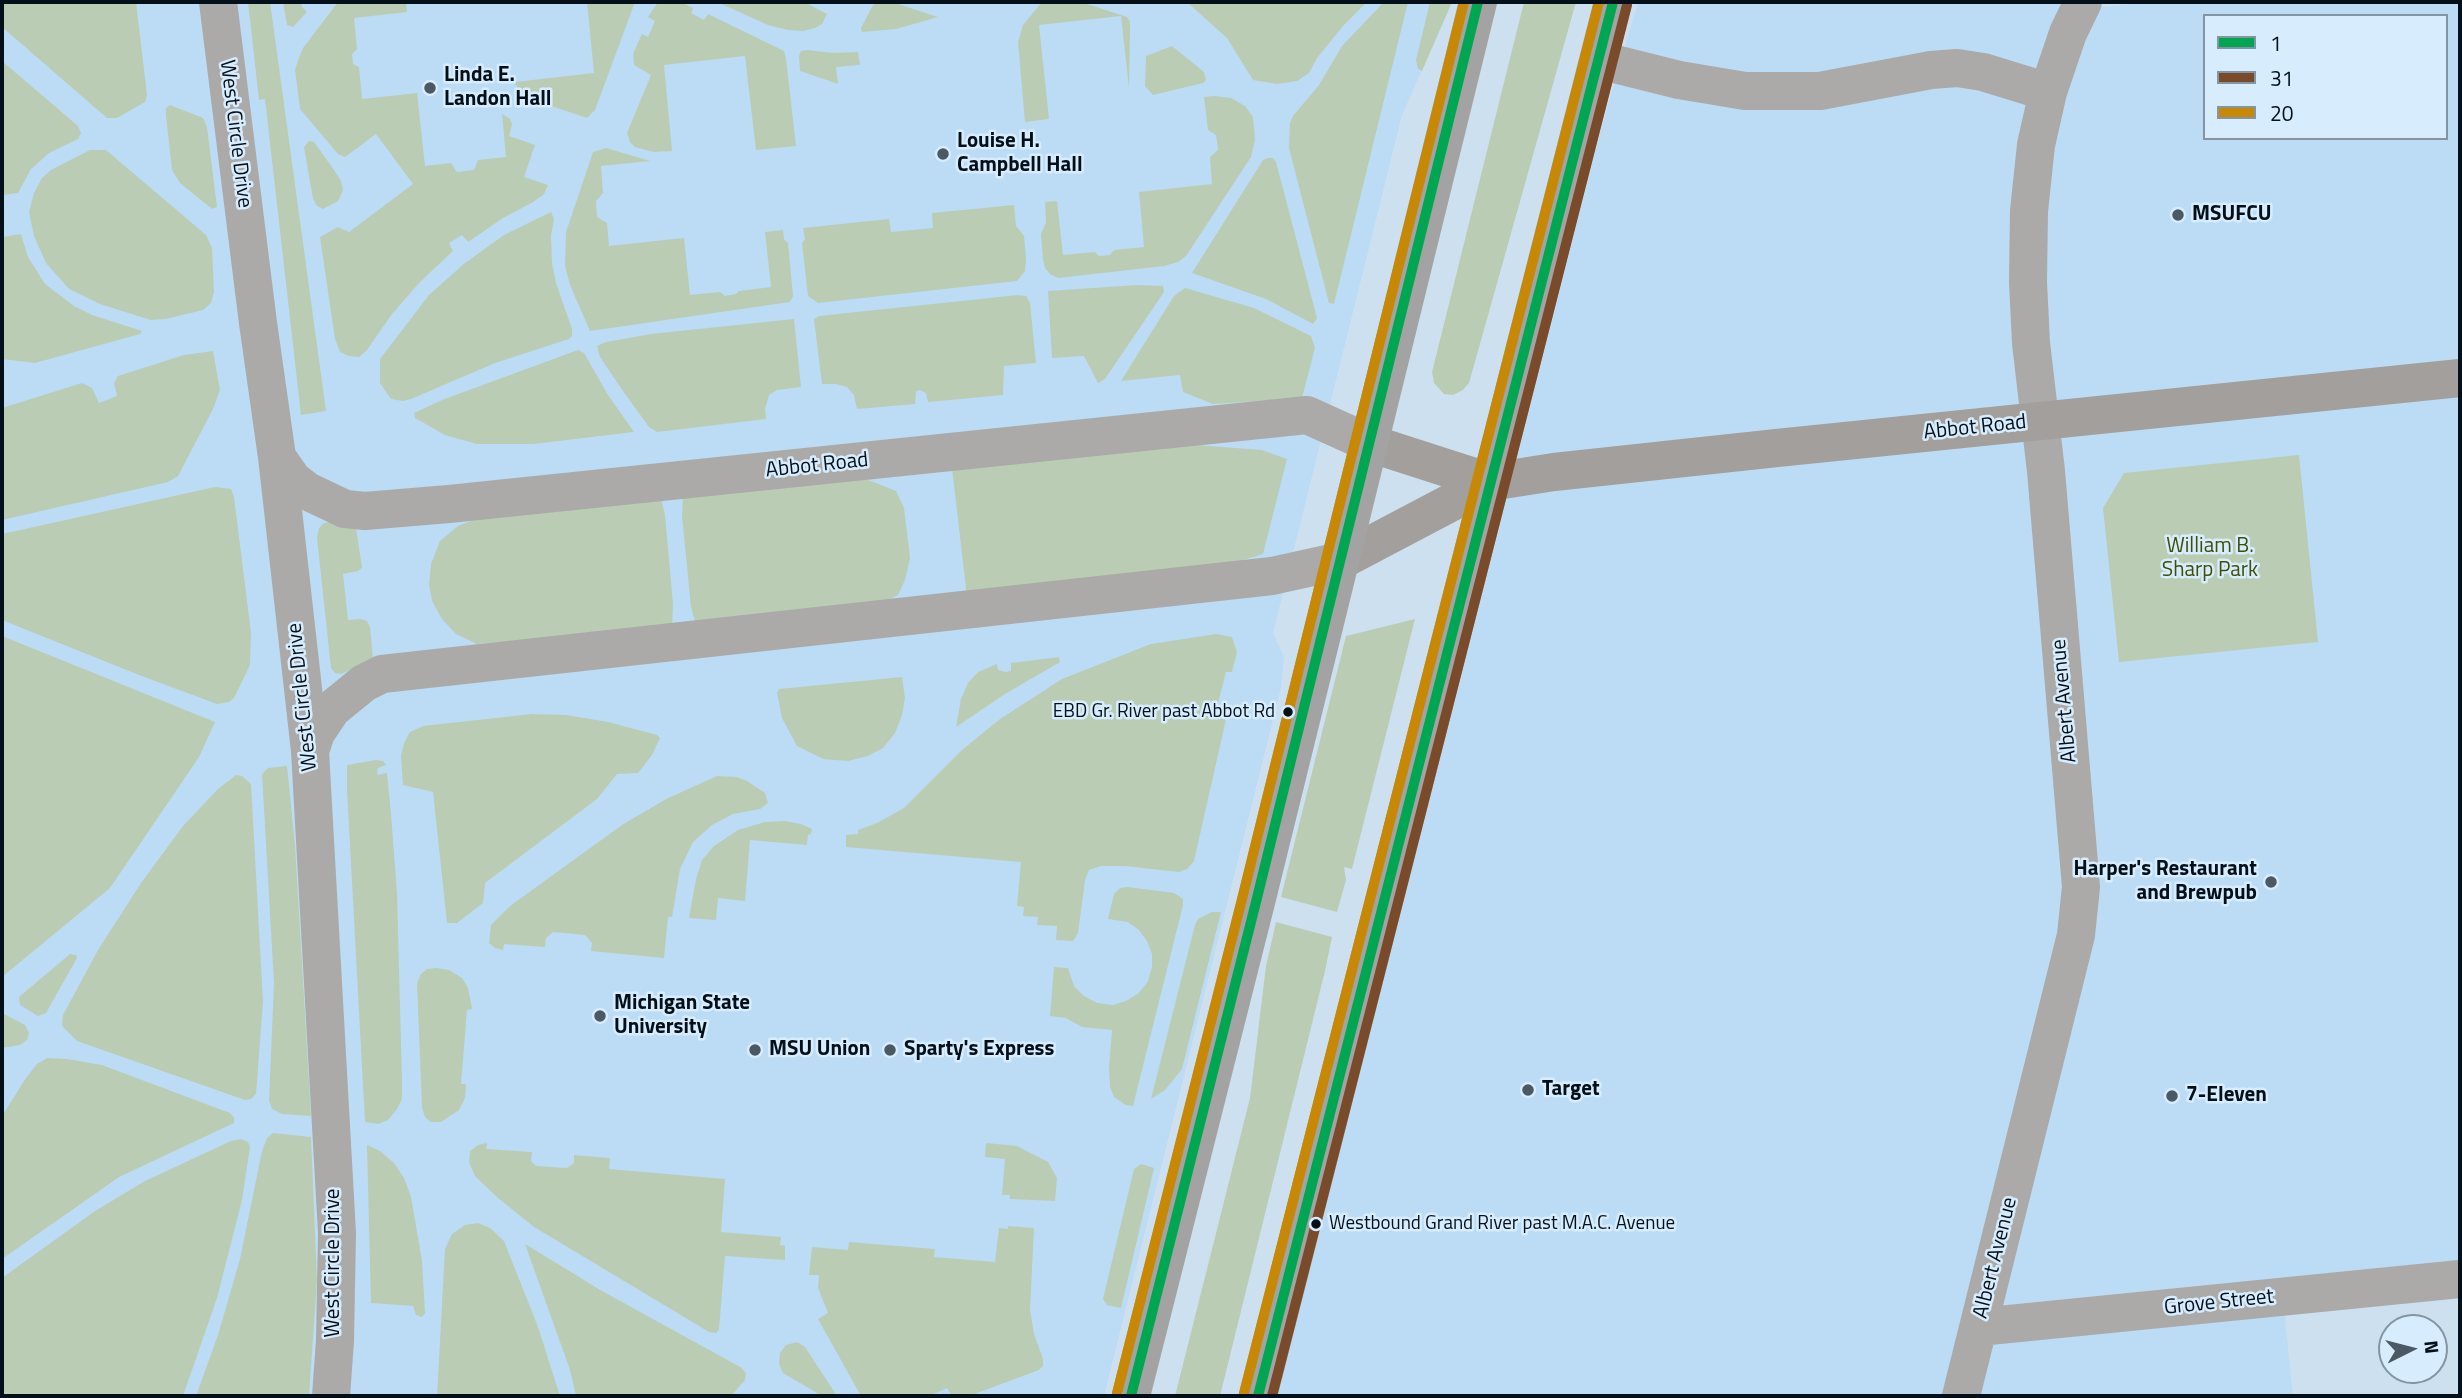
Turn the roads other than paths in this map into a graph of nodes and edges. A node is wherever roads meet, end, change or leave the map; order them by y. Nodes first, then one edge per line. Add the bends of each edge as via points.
1 (218, 2) edge
2 (1478, 2) edge
3 (1613, 2) edge
4 (2083, 2) edge
5 (1599, 60) junction
6 (2048, 92) junction
7 (2460, 378) edge
8 (2040, 421) junction
9 (1369, 443) junction
10 (277, 457) junction
11 (1490, 481) junction
12 (1340, 561) junction
13 (310, 751) junction
14 (2460, 1279) edge
15 (1979, 1327) junction
16 (331, 1396) edge
17 (1131, 1396) edge
18 (1258, 1396) edge
19 (1961, 1396) edge

1 - 10 street, West Circle Drive
2 - 9 main road
3 - 5 main road
4 - 6 street, Albert Avenue
5 - 6 street via 1745,92 1820,91 1957,68
5 - 11 main road
6 - 8 street, Albert Avenue via 2036,145 2029,223 2031,344
7 - 8 main road, Abbot Road
8 - 11 main road, Abbot Road
8 - 15 street, Albert Avenue via 2081,887 2076,935
9 - 10 street, Abbot Road via 1307,415 365,511 345,509 307,491
9 - 11 main road
9 - 12 main road
10 - 13 street, West Circle Drive
11 - 12 main road
11 - 18 main road
12 - 13 street via 1272,576 382,674 332,709
12 - 17 main road
13 - 16 street, West Circle Drive via 337,1233
14 - 15 street, Grove Street
15 - 19 street, Albert Avenue

